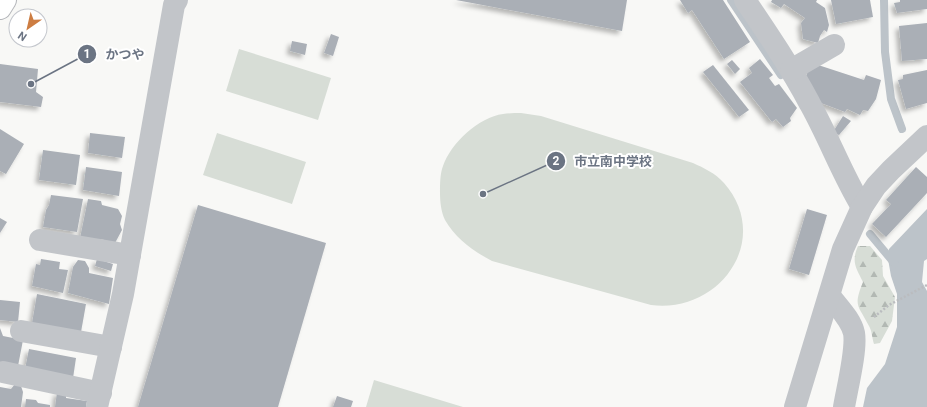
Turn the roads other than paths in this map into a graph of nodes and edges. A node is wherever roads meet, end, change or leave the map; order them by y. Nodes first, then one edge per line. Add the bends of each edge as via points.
1 (5, 0) edge
2 (177, 0) edge
3 (745, 0) edge
4 (0, 8) edge
5 (834, 45) dead end
6 (791, 70) junction
7 (927, 136) edge
8 (862, 208) junction
9 (40, 240) dead end
10 (130, 255) junction
11 (830, 296) junction
12 (21, 331) dead end
13 (111, 347) junction
14 (3, 372) dead end
15 (99, 400) edge
16 (795, 407) edge
17 (844, 407) edge

1 - 4 highway
2 - 10 street via 174,5
3 - 6 street
5 - 6 street
6 - 8 street
7 - 8 street via 890,170
8 - 11 street via 843,249
9 - 10 street
10 - 13 street
11 - 16 street
11 - 17 street via 845,314 854,332
12 - 13 street
13 - 15 street
14 - 15 street

